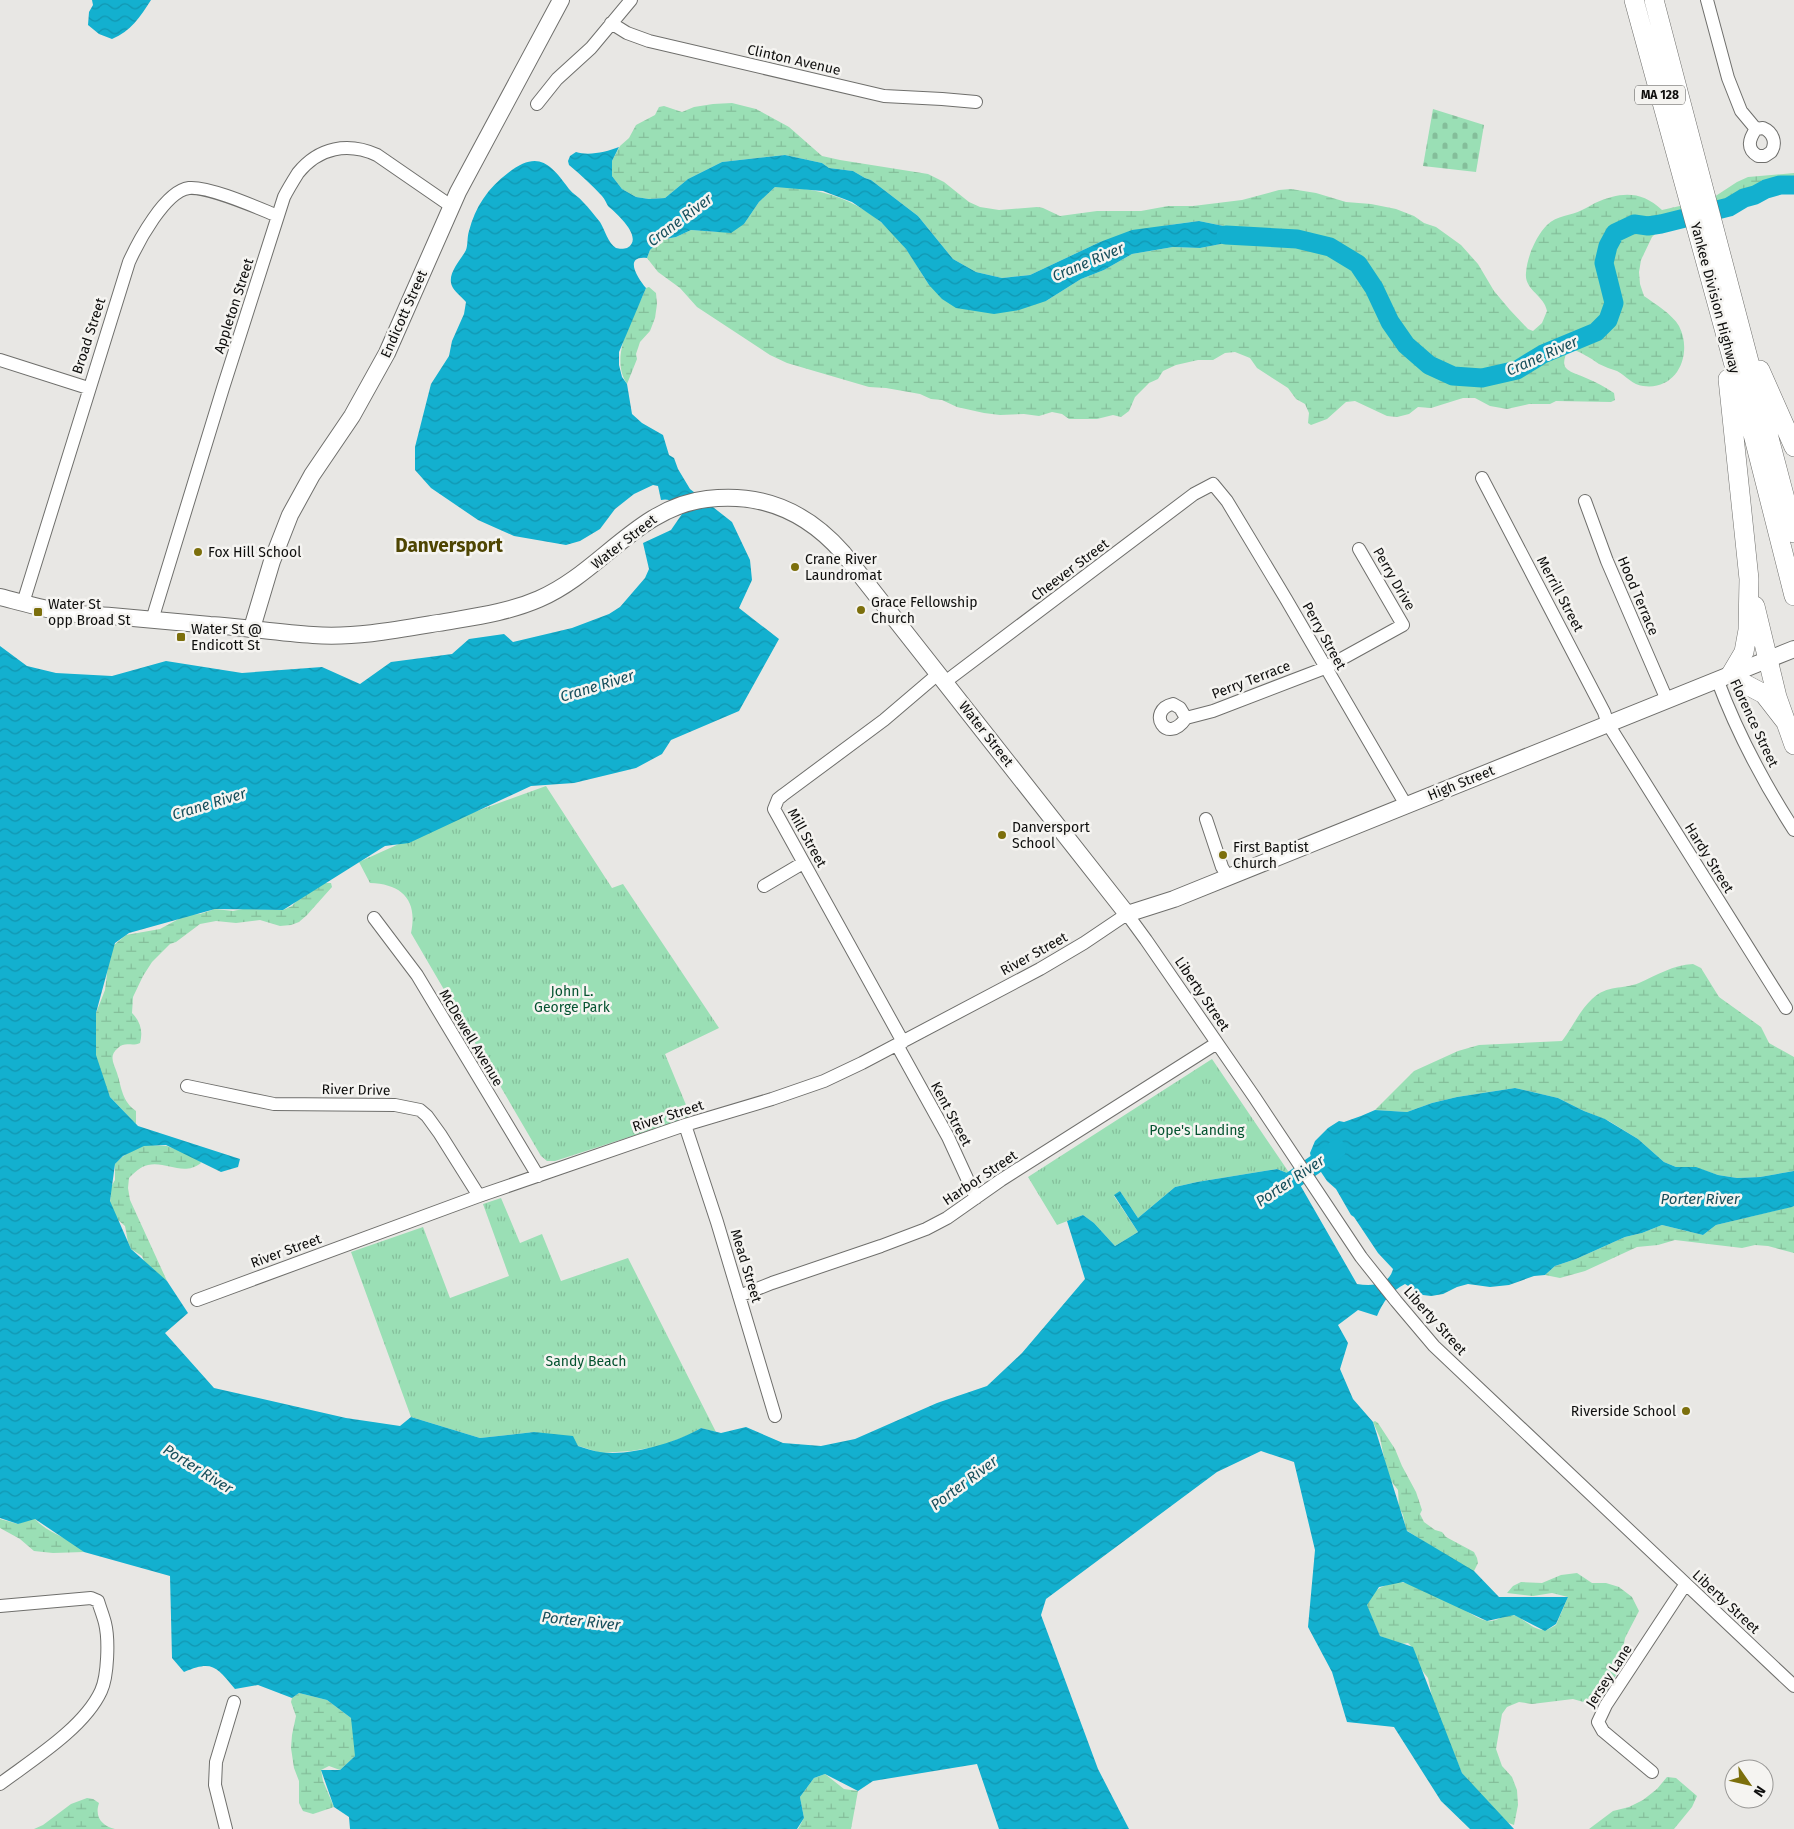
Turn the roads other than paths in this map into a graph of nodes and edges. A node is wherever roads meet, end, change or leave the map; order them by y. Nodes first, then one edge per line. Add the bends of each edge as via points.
1 (561, 0) edge
2 (630, 0) edge
3 (1634, 0) edge
4 (1654, 0) edge
5 (1707, 0) edge
6 (611, 23) junction
7 (976, 102) dead end
8 (537, 104) dead end
9 (1756, 129) dead end
10 (1695, 187) junction
11 (451, 206) junction
12 (278, 216) junction
13 (1730, 321) junction
14 (0, 360) edge
15 (88, 388) junction
16 (1748, 388) junction
17 (1761, 437) junction
18 (1791, 439) edge
19 (1482, 478) dead end
20 (1213, 484) joint
21 (1585, 501) dead end
22 (1794, 533) edge
23 (1359, 549) dead end
24 (1749, 579) junction
25 (1794, 596) edge
26 (0, 597) edge
27 (23, 602) junction
28 (152, 620) junction
29 (252, 628) junction
30 (1794, 649) edge
31 (1769, 659) junction
32 (1325, 668) junction
33 (1724, 677) junction
34 (942, 678) junction
35 (1667, 700) junction
36 (1186, 718) dead end
37 (1785, 721) junction
38 (1608, 724) junction
39 (1794, 744) edge
40 (1406, 805) junction
41 (1206, 819) dead end
42 (1794, 830) edge
43 (803, 864) junction
44 (1228, 877) junction
45 (764, 886) dead end
46 (1127, 914) junction
47 (374, 918) dead end
48 (1786, 1008) dead end
49 (900, 1043) junction
50 (1217, 1043) junction
51 (187, 1086) dead end
52 (685, 1125) junction
53 (538, 1176) junction
54 (479, 1196) junction
55 (976, 1198) junction
56 (739, 1296) junction
57 (197, 1300) dead end
58 (776, 1416) dead end
59 (1686, 1585) junction
60 (0, 1606) edge
61 (1794, 1686) edge
62 (234, 1702) dead end
63 (1652, 1772) dead end
64 (0, 1784) edge
65 (226, 1829) edge

1 - 11 main road, Endicott Street
2 - 6 street
3 - 10 highway, Yankee Division Highway / MA 128
4 - 10 highway, Yankee Division Highway / MA 128
5 - 9 street via 1728,78 1741,111
6 - 7 street, Clinton Avenue via 649,41 884,96
6 - 8 street
10 - 13 highway, Yankee Division Highway / MA 128
11 - 12 street, Appleton Street via 377,155 348,147 322,153 311,160 298,173 284,197
11 - 29 main road, Endicott Street via 388,353 290,515
12 - 15 street, Broad Street via 223,195 188,188 175,194 138,242 129,262
12 - 28 street, Appleton Street
13 - 16 highway, Yankee Division Highway / MA 128
13 - 16 highway
14 - 15 street
15 - 27 street, Broad Street
16 - 17 highway, Yankee Division Highway / MA 128
16 - 18 highway
16 - 24 highway via 1735,441
17 - 22 highway, Yankee Division Highway / MA 128
17 - 25 highway, Yankee Division Highway / MA 128
19 - 38 street, Merrill Street
20 - 32 street, Perry Street via 1227,501
20 - 34 street, Cheever Street via 1194,494
21 - 35 street, Hood Terrace via 1607,561
23 - 32 street, Perry Drive via 1403,626
24 - 31 highway
24 - 33 highway via 1744,652
26 - 27 main road, Water Street
27 - 28 main road, Water Street via 63,612
28 - 29 main road, Water Street
29 - 34 main road, Water Street via 314,636 358,635 507,610 540,599 570,583 634,531 668,510 692,501 738,498 767,502 797,514 818,528 851,563
30 - 31 main road, High Street
31 - 33 main road, High Street
31 - 37 highway
32 - 36 street, Perry Terrace via 1213,711
32 - 40 street, Perry Street
33 - 35 main road, High Street
33 - 37 highway via 1764,694
33 - 42 street, Florence Street via 1724,699
34 - 43 street, Mill Street via 778,799 775,813
34 - 46 main road, Water Street
35 - 38 main road, High Street
37 - 39 highway
38 - 40 main road, High Street
38 - 48 street, Hardy Street
40 - 44 main road, High Street
41 - 44 street
43 - 45 street
43 - 49 street, Mill Street
44 - 46 main road, High Street
46 - 49 street, River Street via 1070,952
46 - 50 street, Liberty Street
47 - 53 street, McDewell Avenue via 416,975
49 - 52 street, River Street via 824,1082
49 - 55 street, Kent Street
50 - 55 street, Harbor Street
50 - 59 street, Liberty Street via 1361,1256 1434,1346
51 - 54 street, River Drive via 274,1104 395,1105 420,1110 428,1116
52 - 53 street, River Street
52 - 56 street, Mead Street
53 - 54 street, River Street
54 - 57 street, River Street
55 - 56 street, Harbor Street via 926,1229
56 - 58 street, Mead Street
59 - 61 street, Liberty Street
59 - 63 street, Jersey Lane via 1598,1722 1603,1731
60 - 64 street via 96,1600 105,1623 106,1668 102,1690 88,1713
62 - 65 street via 216,1762 215,1786

